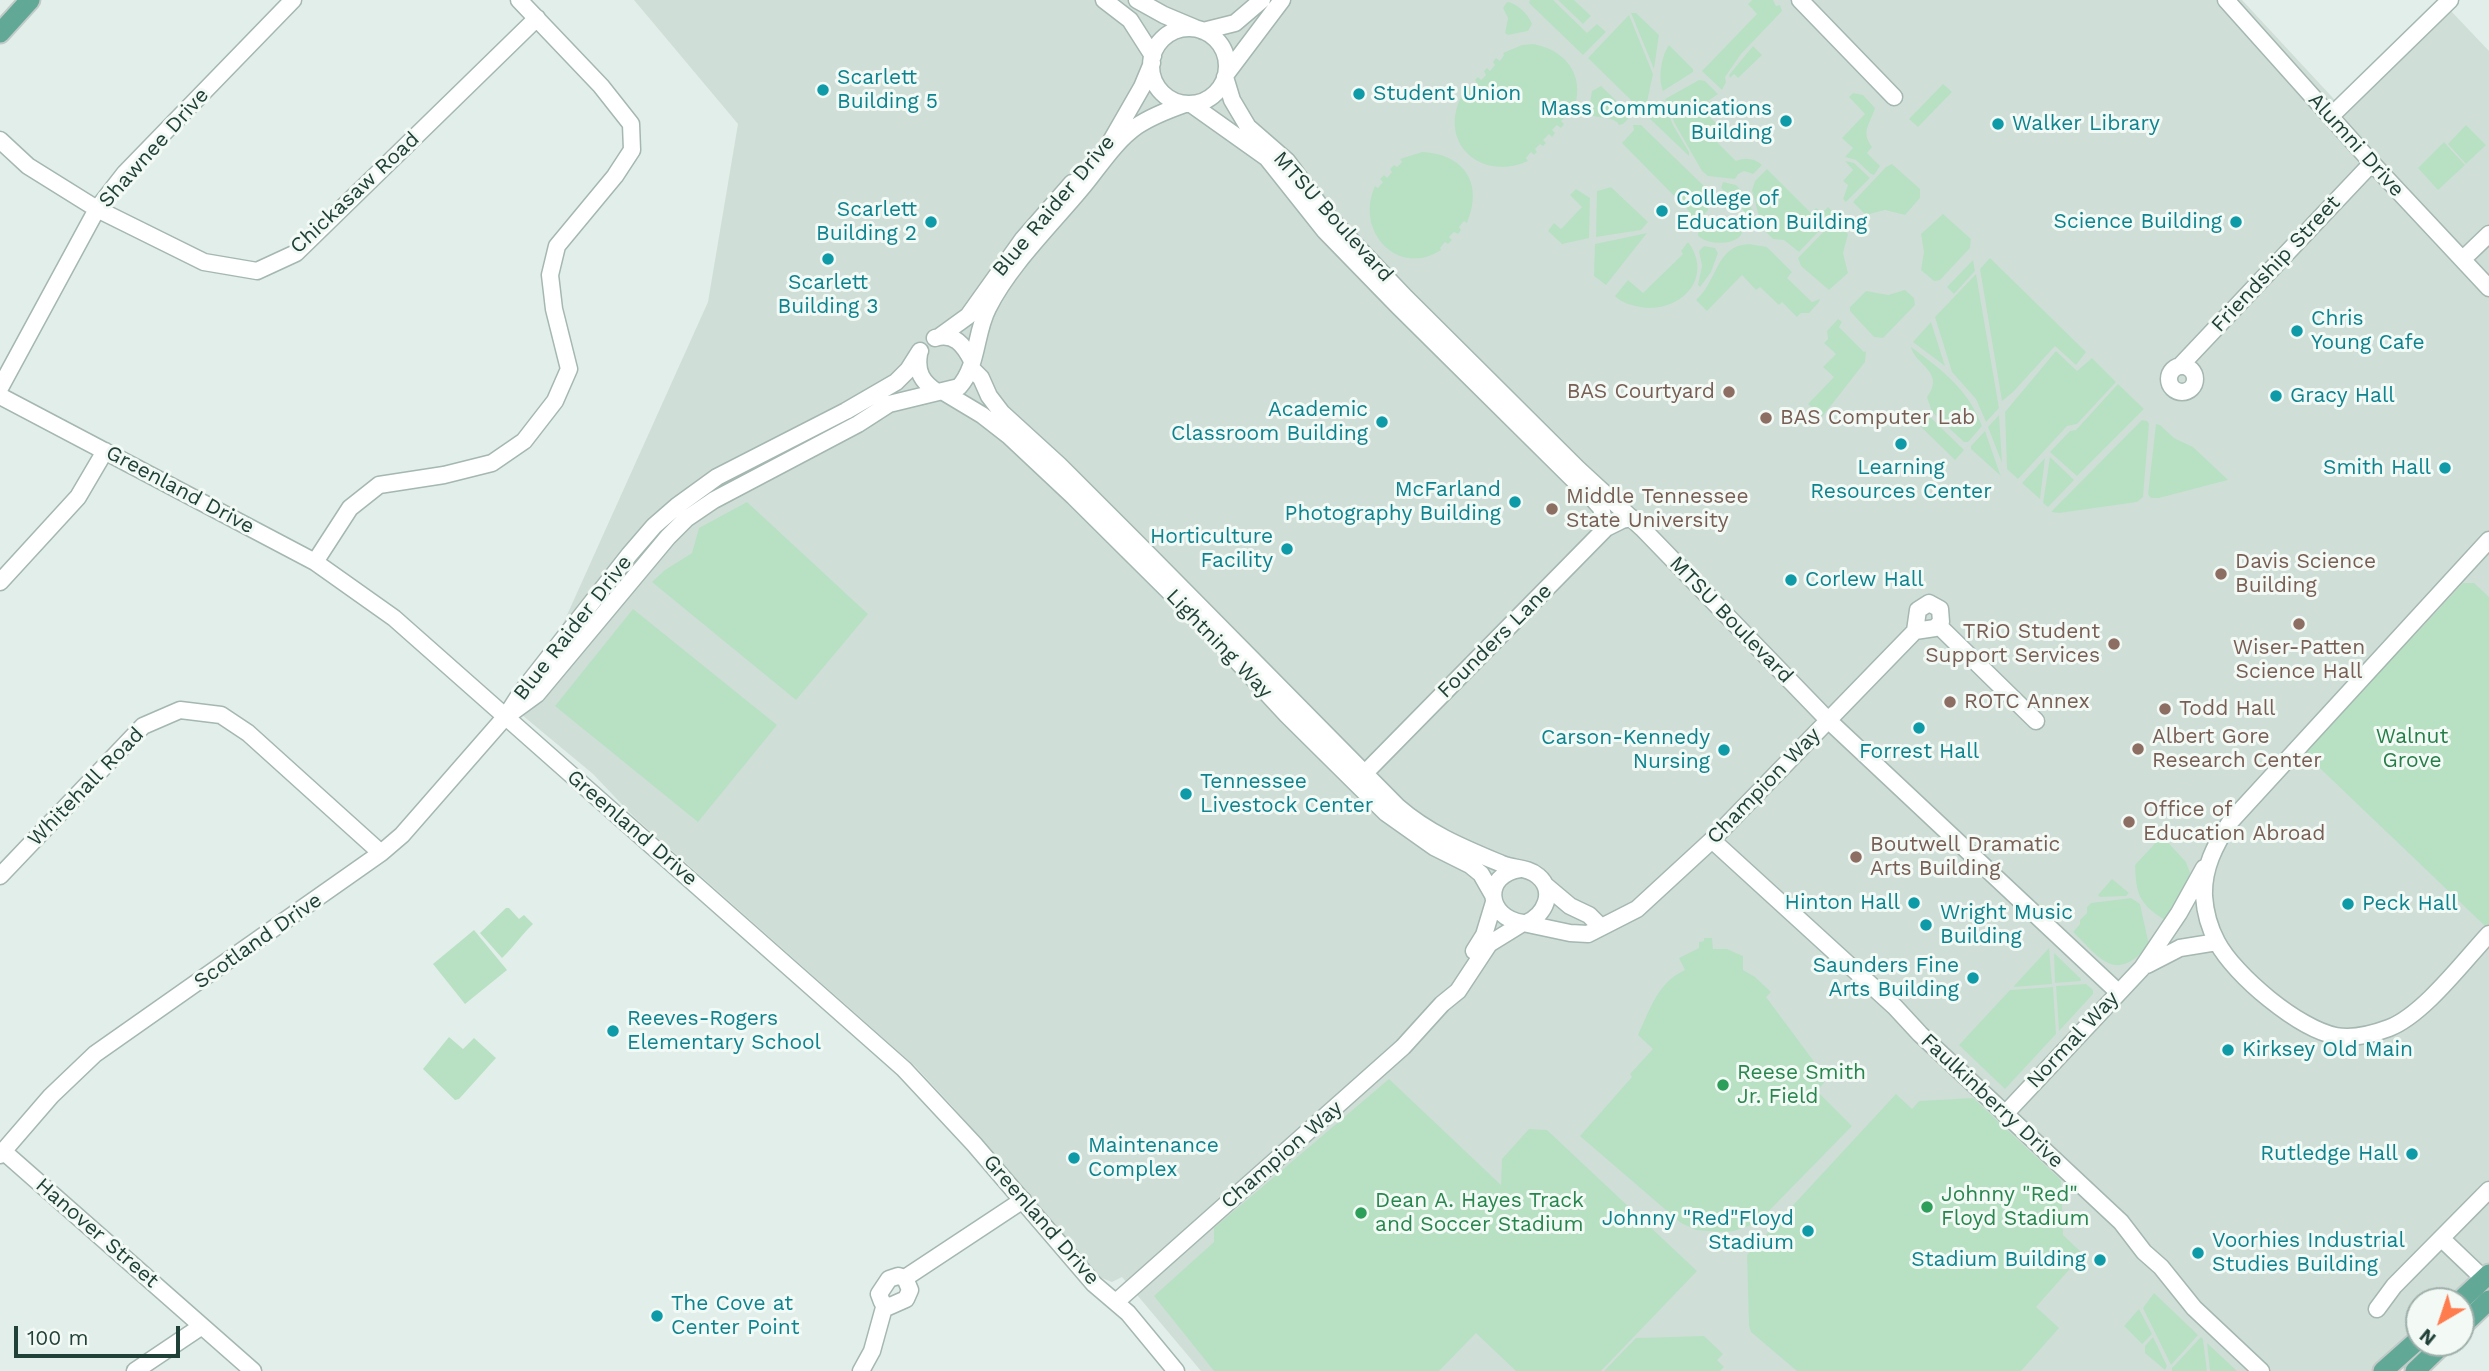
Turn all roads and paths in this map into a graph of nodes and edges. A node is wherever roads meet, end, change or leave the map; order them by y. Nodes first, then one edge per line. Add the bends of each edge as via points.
1 (293, 0) edge
2 (519, 0) edge
3 (1104, 0) edge
4 (1137, 0) edge
5 (1262, 0) edge
6 (1282, 0) edge
7 (1800, 0) edge
8 (2226, 0) edge
9 (2451, 0) edge
10 (20, 3) edge
11 (537, 18) junction
12 (1200, 30) junction
13 (0, 33) edge
14 (1152, 60) junction
15 (1226, 75) junction
16 (1894, 97) dead end
17 (1188, 104) junction
18 (2331, 116) junction
19 (0, 140) edge
20 (2372, 163) junction
21 (97, 209) junction
22 (2489, 234) edge
23 (2463, 259) junction
24 (2489, 288) edge
25 (939, 337) junction
26 (920, 351) junction
27 (972, 364) junction
28 (2180, 366) dead end
29 (0, 388) edge
30 (940, 391) junction
31 (0, 396) edge
32 (105, 451) junction
33 (1632, 518) junction
34 (1606, 528) junction
35 (2489, 540) edge
36 (315, 562) junction
37 (0, 582) edge
38 (1938, 625) junction
39 (1915, 631) junction
40 (506, 716) junction
41 (1828, 720) junction
42 (2035, 721) dead end
43 (1364, 774) junction
44 (1712, 840) junction
45 (382, 853) junction
46 (2209, 859) junction
47 (1520, 869) junction
48 (0, 876) edge
49 (1545, 885) junction
50 (1493, 899) junction
51 (1525, 923) junction
52 (1600, 926) junction
53 (2489, 934) edge
54 (2217, 942) junction
55 (2143, 968) junction
56 (2118, 992) junction
57 (1442, 1004) junction
58 (2005, 1114) junction
59 (2, 1153) edge
60 (2489, 1190) edge
61 (1023, 1200) junction
62 (2442, 1239) junction
63 (2486, 1277) edge
64 (2489, 1300) edge
65 (1116, 1302) junction
66 (2377, 1309) dead end
67 (2475, 1314) edge
68 (202, 1326) junction
69 (2405, 1351) edge
70 (2430, 1357) edge
71 (135, 1371) edge
72 (253, 1371) edge
73 (861, 1371) edge
74 (1177, 1371) edge
75 (2261, 1371) edge
76 (2383, 1371) edge
77 (2415, 1371) edge

1 - 21 street, Shawnee Drive via 125,173
2 - 11 street
3 - 14 street via 1130,19
4 - 12 street
5 - 12 street via 1235,23
6 - 15 street
7 - 16 street
8 - 18 street, Alumni Drive
9 - 18 street
10 - 13 main road
11 - 21 street, Chickasaw Road via 296,253 257,271 204,262
11 - 36 street via 631,124 632,150 557,246 550,275 569,369 555,401 524,440 492,463 379,485 350,508
12 - 14 street via 1172,33 1162,40
12 - 15 street via 1220,44
14 - 17 street via 1152,74 1164,95
14 - 25 street, Blue Raider Drive via 1114,137 1023,239 968,316
15 - 17 street via 1207,100
15 - 33 street, MTSU Boulevard via 1232,100 1248,127 1287,161 1326,214
17 - 27 street, Blue Raider Drive via 1154,116 1123,138 1028,251 989,306
17 - 34 street, MTSU Boulevard via 1267,158 1316,221 1380,288 1593,499 1601,508
18 - 20 street, Alumni Drive
19 - 21 street, Chickasaw Road via 28,166
20 - 23 street, Alumni Drive
20 - 28 street, Friendship Street
21 - 29 street, Shawnee Drive
22 - 23 street
23 - 24 street, Alumni Drive
25 - 26 street
25 - 27 street via 963,344
26 - 30 street via 921,378
26 - 40 street, Blue Raider Drive via 896,382 717,477 654,526
27 - 30 street via 959,387
27 - 43 street, Lightning Way via 1002,413 1161,566
30 - 40 street, Blue Raider Drive via 889,404 713,500 687,519 537,694
30 - 50 street, Lightning Way via 1009,436 1211,633 1386,813 1434,847 1470,864 1481,874
31 - 32 street, Greenland Drive
32 - 36 street, Greenland Drive
32 - 37 street via 78,497
33 - 34 street, Founders Lane
33 - 41 street, MTSU Boulevard
34 - 43 street, Founders Lane
35 - 46 street, Normal Way via 2230,822
36 - 40 street, Greenland Drive via 394,618
38 - 39 street
38 - 39 street via 1940,609 1924,604 1918,610
38 - 42 street
39 - 41 street, Champion Way
40 - 45 street, Scotland Drive
40 - 61 street, Greenland Drive via 904,1069
41 - 44 street, Champion Way
41 - 56 street, MTSU Boulevard
43 - 47 street, Lightning Way via 1433,833
44 - 52 street, Champion Way via 1637,909
44 - 58 street, Faulkinberry Drive
45 - 48 street, Whitehall Road via 247,733 221,715 180,710 143,726
45 - 59 street, Scotland Drive via 95,1054
46 - 54 street via 2204,895
46 - 55 street, Normal Way
47 - 49 street via 1540,877
47 - 50 street via 1502,876
49 - 51 street via 1545,906 1539,916
49 - 52 street
50 - 51 street via 1508,920
50 - 57 street, Champion Way via 1482,938
51 - 52 street, Champion Way via 1588,934
51 - 57 street, Champion Way via 1489,944 1458,991
53 - 54 street via 2406,1019 2375,1033 2340,1037 2310,1027 2279,1007
54 - 55 street, Normal Way via 2180,948
55 - 56 street, Normal Way
56 - 58 street, Normal Way
57 - 65 street, Champion Way via 1370,1078
58 - 75 street, Faulkinberry Drive via 2121,1222 2194,1308
59 - 68 street, Hanover Street
60 - 62 street
61 - 65 street, Greenland Drive via 1094,1284
61 - 73 street via 905,1278 898,1276 883,1285 879,1294 885,1304 872,1351
62 - 63 street
62 - 66 street
64 - 67 main road
65 - 74 street, Greenland Drive
68 - 71 street
68 - 72 street, Hanover Street
69 - 76 main road
70 - 77 main road

